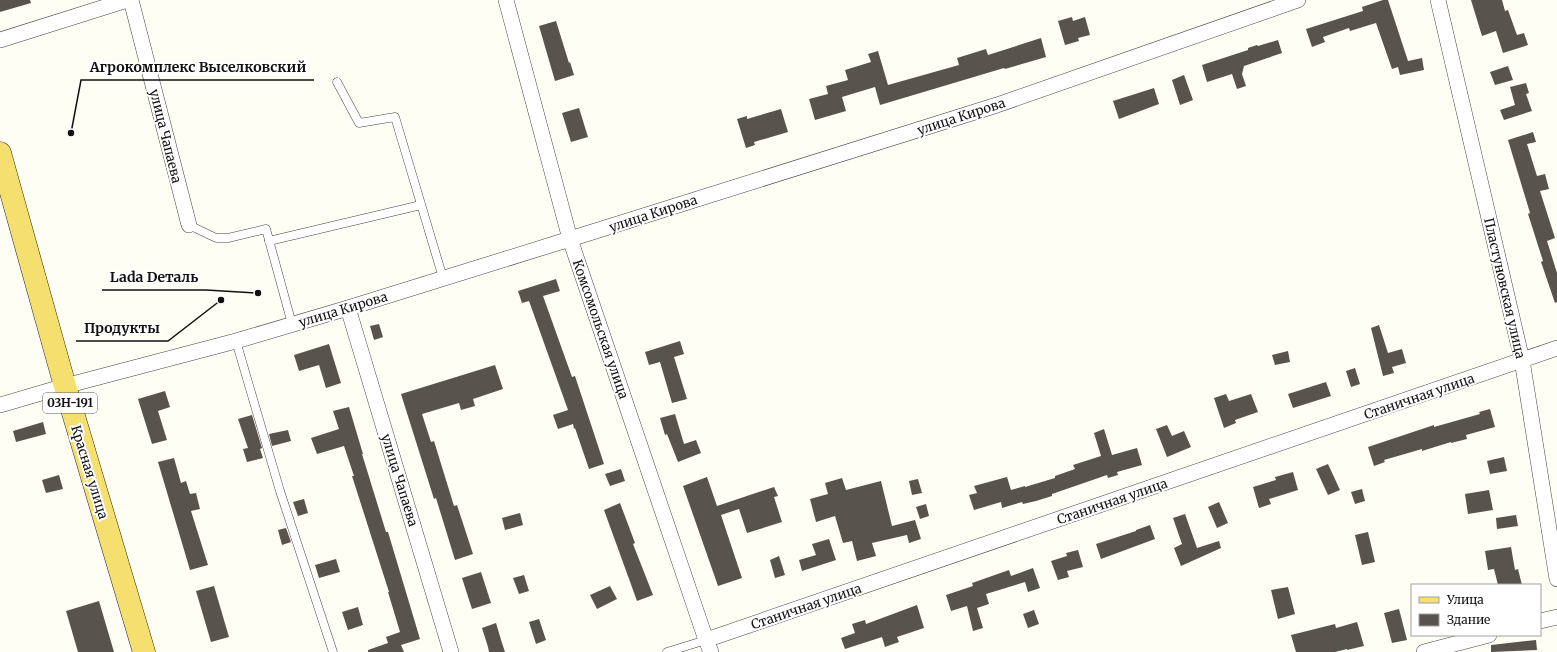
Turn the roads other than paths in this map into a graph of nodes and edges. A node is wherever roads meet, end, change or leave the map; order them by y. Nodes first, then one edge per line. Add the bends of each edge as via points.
1 (127, 0) edge
2 (131, 0) edge
3 (506, 0) edge
4 (1298, 0) edge
5 (1438, 0) edge
6 (0, 40) edge
7 (337, 82) dead end
8 (2, 164) edge
9 (421, 204) junction
10 (189, 225) joint
11 (570, 239) junction
12 (269, 241) junction
13 (443, 278) junction
14 (348, 308) junction
15 (292, 324) junction
16 (236, 340) junction
17 (1557, 348) edge
18 (1522, 360) junction
19 (65, 386) junction
20 (0, 405) edge
21 (1557, 579) edge
22 (1557, 617) edge
23 (1541, 622) edge
24 (1485, 636) edge
25 (709, 646) edge
26 (144, 652) edge
27 (333, 652) edge
28 (451, 652) edge
29 (667, 652) edge
30 (1424, 652) edge

1 - 6 street
2 - 10 street, улица Чапаева
3 - 11 street, Комсомольская улица
4 - 11 street, улица Кирова via 997,105
5 - 18 street, Пластуновская улица
7 - 9 lane via 359,123 395,117
8 - 19 main road, Красная улица / 03Н-191
9 - 12 lane
9 - 13 lane
10 - 12 lane via 216,238 228,238 266,229
11 - 13 street, улица Кирова
11 - 25 street, Комсомольская улица
12 - 15 lane
13 - 14 street, улица Кирова
14 - 15 street, улица Кирова
14 - 28 street, улица Чапаева
15 - 16 street, улица Кирова
16 - 19 street, улица Кирова
16 - 27 lane via 280,491
17 - 18 street, Станичная улица
18 - 21 street, Пластуновская улица
18 - 25 street, Станичная улица
19 - 20 street, улица Кирова
19 - 26 main road, Красная улица / 03Н-191
22 - 23 street
24 - 30 street
25 - 29 lane, Станичная улица

